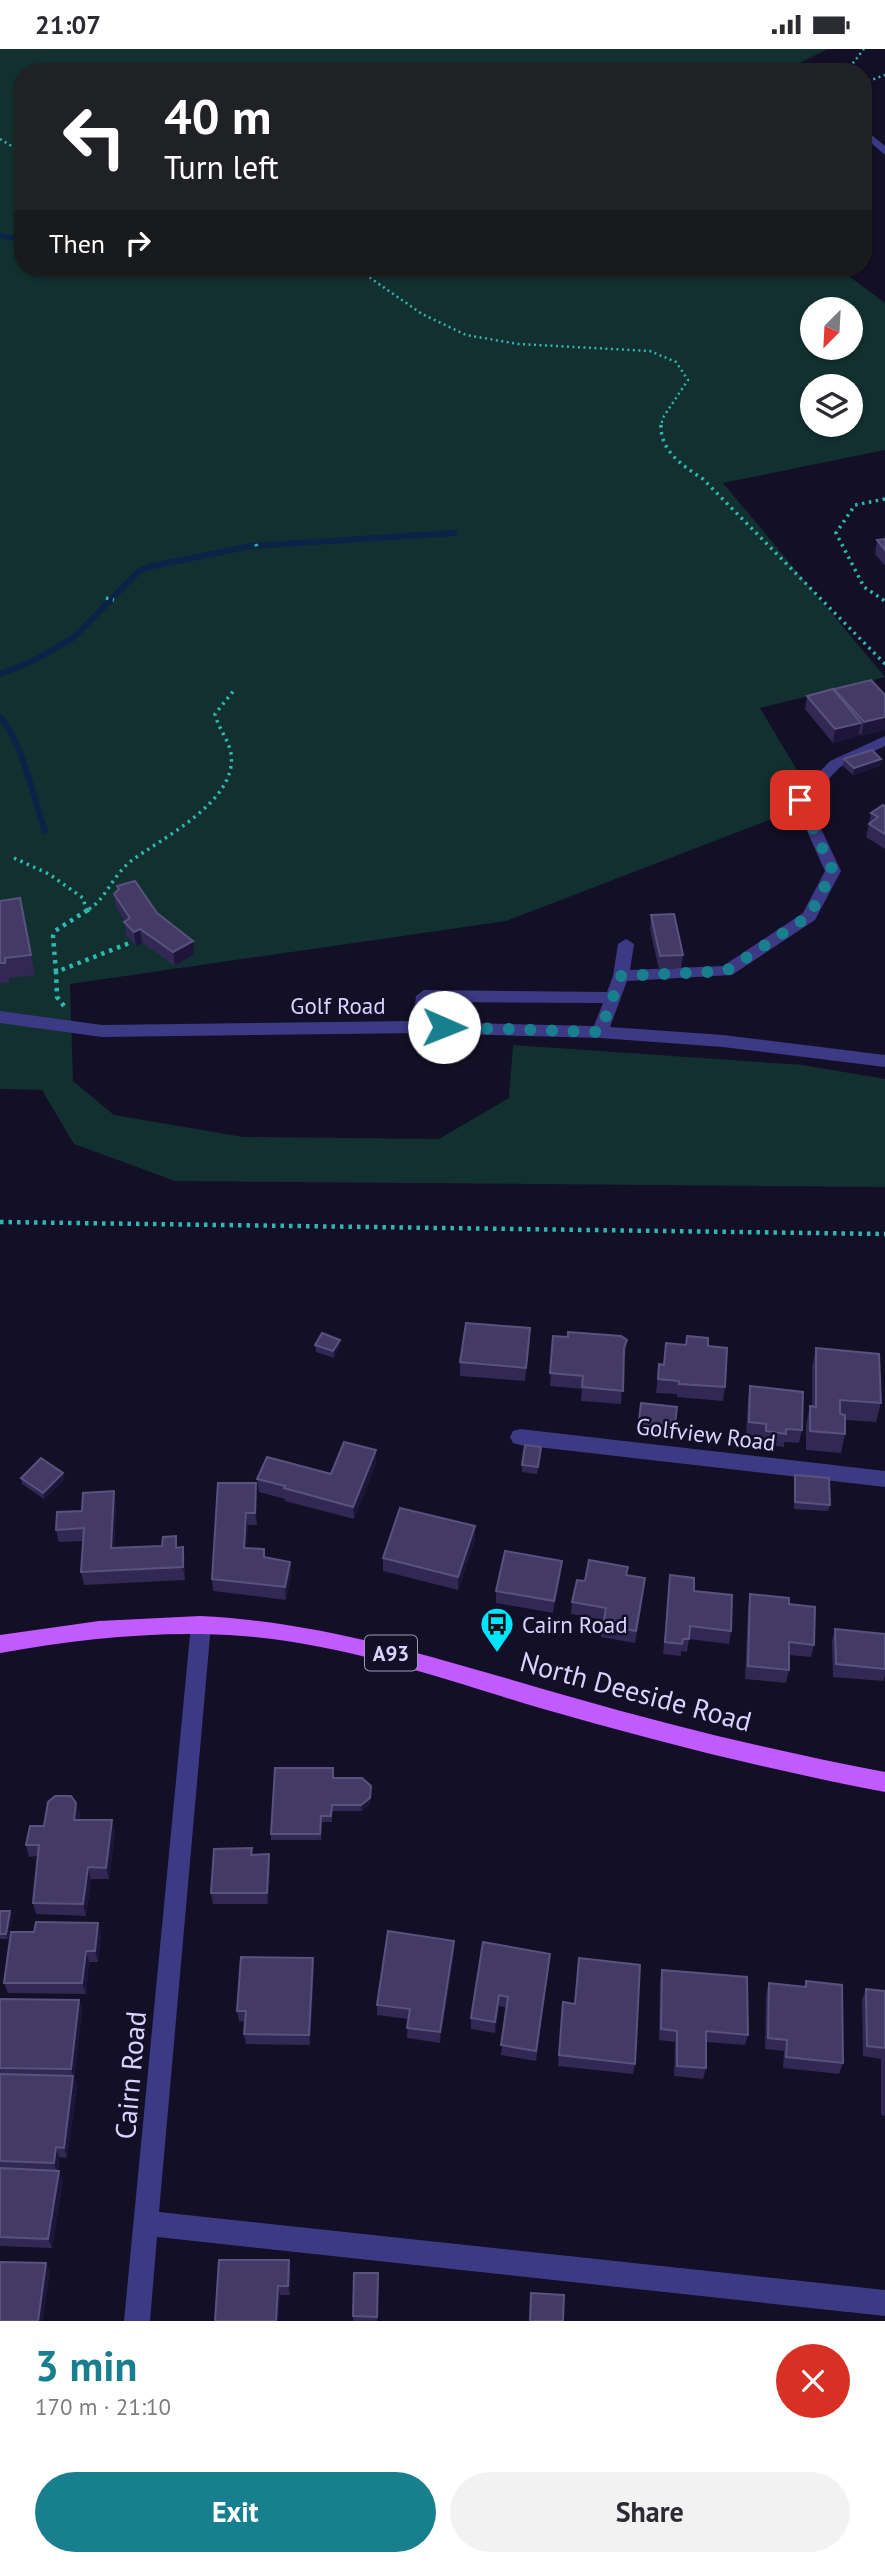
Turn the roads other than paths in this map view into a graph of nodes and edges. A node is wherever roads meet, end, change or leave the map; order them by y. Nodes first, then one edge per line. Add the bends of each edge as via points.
1 (872, 140) edge
2 (885, 152) edge
3 (885, 740) edge
4 (626, 944) dead end
5 (621, 976) junction
6 (612, 998) junction
7 (0, 1017) edge
8 (421, 1027) junction
9 (600, 1032) junction
10 (885, 1061) edge
11 (520, 1437) dead end
12 (885, 1479) edge
13 (201, 1625) junction
14 (0, 1644) edge
15 (885, 1782) edge
16 (146, 2223) junction
17 (885, 2303) edge
18 (137, 2321) edge

1 - 2 street
3 - 5 street via 835,764 800,800 833,871 809,916 726,971
4 - 5 street
5 - 6 street
6 - 8 street via 424,996
6 - 9 street
7 - 8 street, Golf Road via 102,1031
8 - 9 street, Golf Road
9 - 10 street, Golf Road
11 - 12 street, Golfview Road
13 - 14 main road, North Deeside Road / A93 via 111,1628
13 - 15 main road, North Deeside Road / A93 via 292,1634 389,1653 662,1730
13 - 16 street, Cairn Road
16 - 17 street
16 - 18 street, Cairn Road

